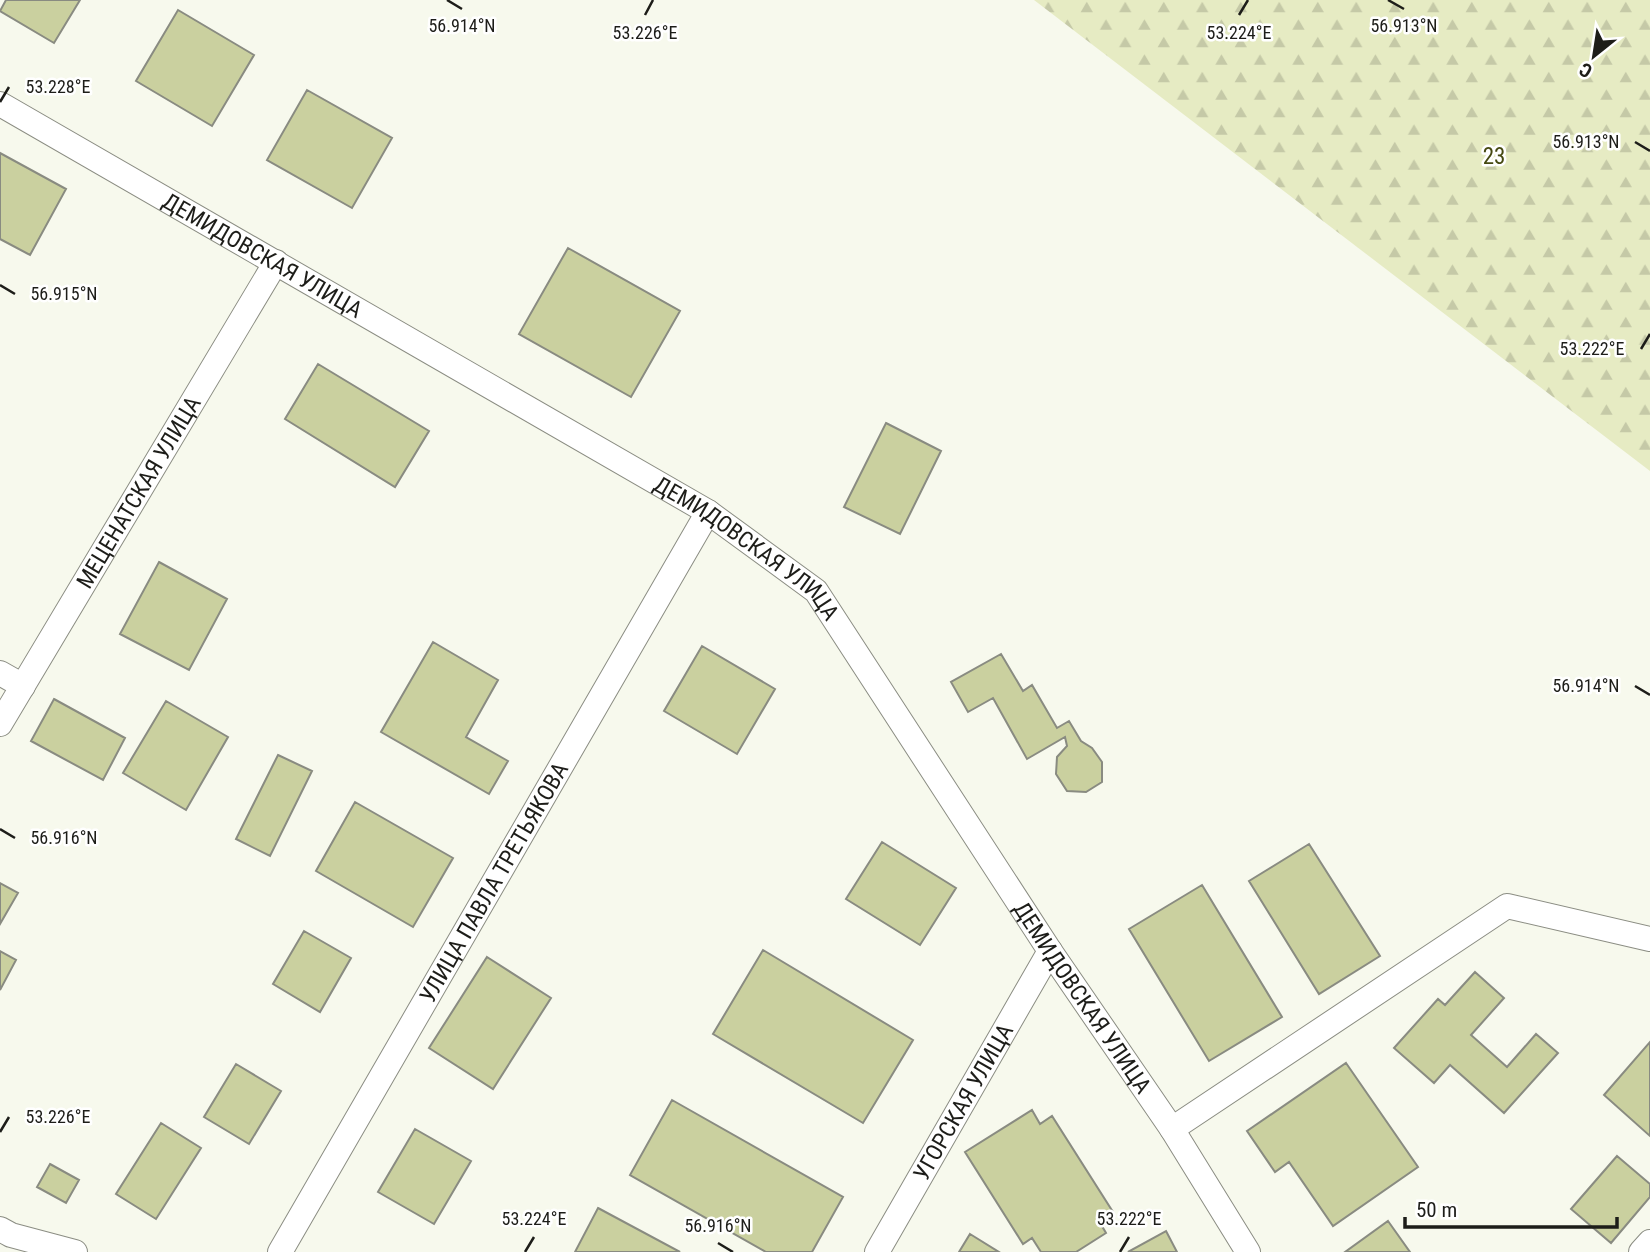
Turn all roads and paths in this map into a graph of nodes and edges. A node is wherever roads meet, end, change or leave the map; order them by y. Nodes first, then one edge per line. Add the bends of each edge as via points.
1 (0, 104) edge
2 (276, 262) junction
3 (708, 512) junction
4 (0, 673) edge
5 (23, 686) junction
6 (0, 724) edge
7 (1650, 939) edge
8 (1050, 951) junction
9 (1172, 1129) junction
10 (0, 1229) edge
11 (1650, 1242) edge
12 (75, 1252) edge
13 (280, 1252) edge
14 (877, 1252) edge
15 (1248, 1252) edge
16 (1641, 1252) edge

1 - 2 street, ДЕМИДОВСКАЯ УЛИЦА
2 - 3 street, ДЕМИДОВСКАЯ УЛИЦА
2 - 5 street, МЕЦЕНАТСКАЯ УЛИЦА
3 - 8 street, ДЕМИДОВСКАЯ УЛИЦА via 816,591
3 - 13 street, УЛИЦА ПАВЛА ТРЕТЬЯКОВА
4 - 5 street
5 - 6 street, МЕЦЕНАТСКАЯ УЛИЦА
7 - 9 street via 1507,906
8 - 9 street, ДЕМИДОВСКАЯ УЛИЦА
8 - 14 street, УГОРСКАЯ УЛИЦА
9 - 15 street, ДЕМИДОВСКАЯ УЛИЦА
10 - 12 street
11 - 16 street

